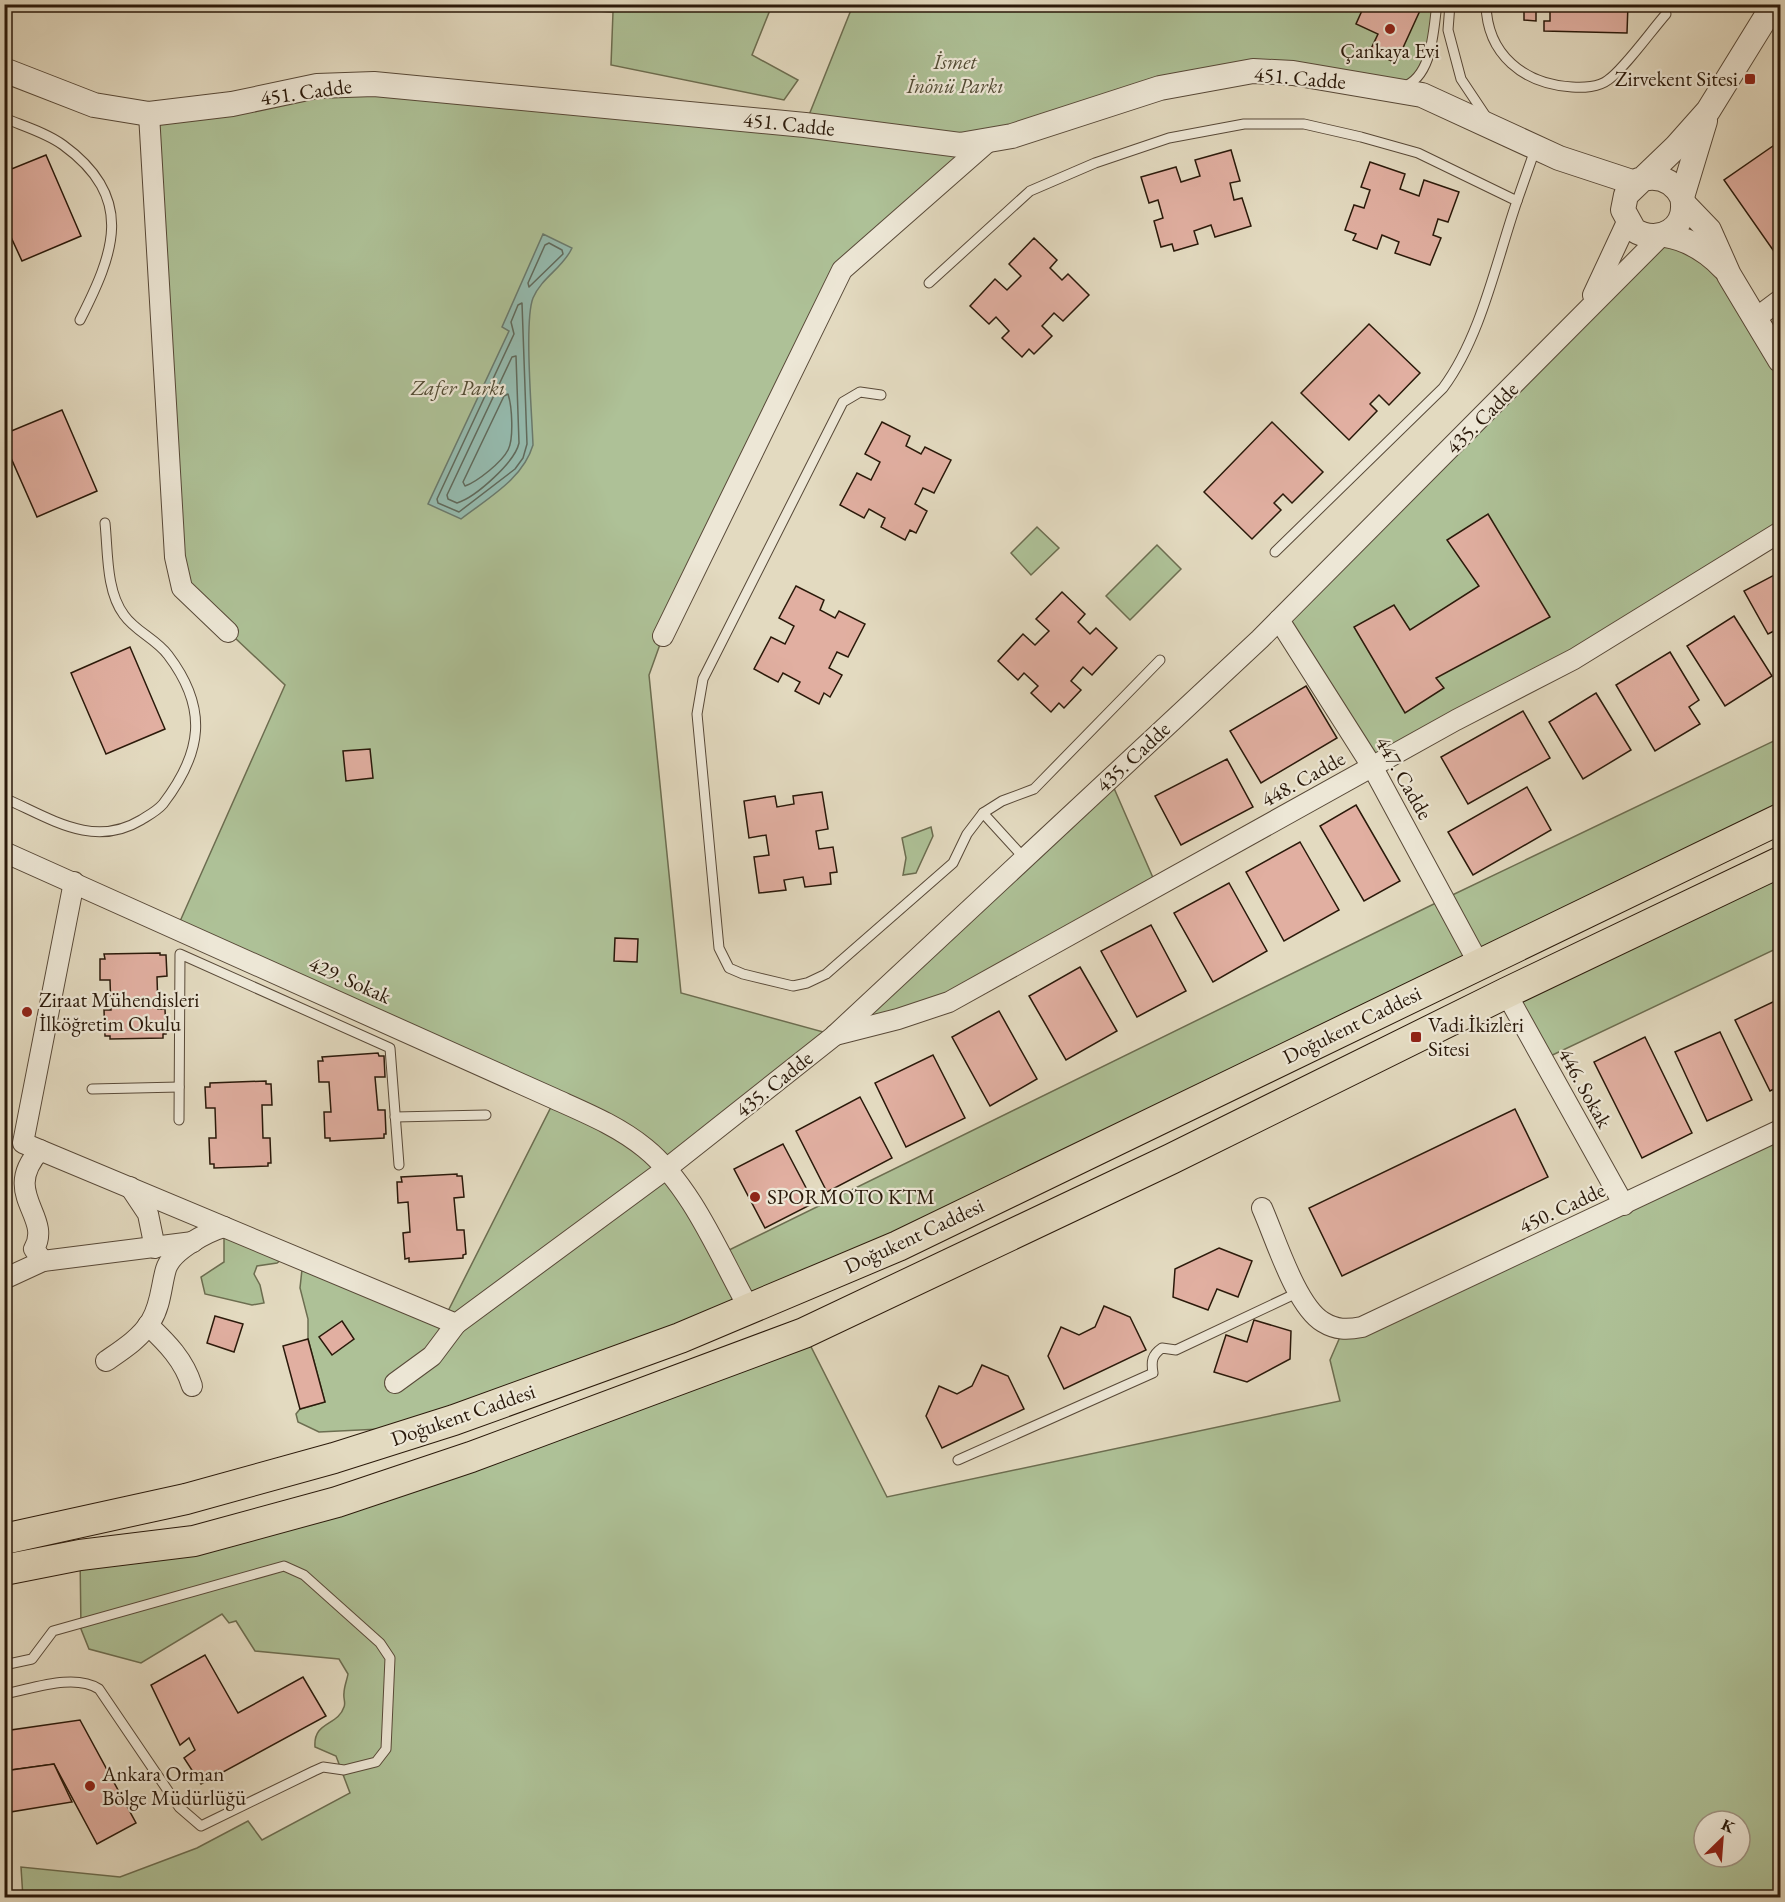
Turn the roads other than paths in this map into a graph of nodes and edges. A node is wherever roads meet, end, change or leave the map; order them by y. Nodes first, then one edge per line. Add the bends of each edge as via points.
1 (1437, 4) edge
2 (1450, 4) edge
3 (1486, 4) edge
4 (1774, 4) edge
5 (1666, 14) dead end
6 (4, 70) edge
7 (1396, 90) junction
8 (1708, 111) junction
9 (149, 114) junction
10 (4, 118) edge
11 (1493, 127) junction
12 (990, 140) junction
13 (1536, 147) junction
14 (1559, 158) junction
15 (1637, 182) junction
16 (1683, 200) junction
17 (1516, 201) junction
18 (1626, 220) junction
19 (1663, 236) junction
20 (1729, 275) junction
21 (929, 283) dead end
22 (1780, 300) edge
23 (1756, 318) junction
24 (80, 320) dead end
25 (1579, 321) junction
26 (1780, 360) edge
27 (881, 395) dead end
28 (105, 523) dead end
29 (1780, 532) edge
30 (1275, 552) dead end
31 (1279, 620) junction
32 (228, 632) dead end
33 (663, 636) dead end
34 (1160, 660) dead end
35 (1373, 768) junction
36 (4, 798) edge
37 (983, 813) junction
38 (1780, 819) edge
39 (4, 852) edge
40 (1024, 858) junction
41 (1780, 862) edge
42 (74, 882) junction
43 (1479, 964) junction
44 (298, 983) junction
45 (1506, 993) junction
46 (289, 1003) junction
47 (834, 1035) junction
48 (179, 1087) junction
49 (92, 1089) dead end
50 (486, 1115) dead end
51 (395, 1117) junction
52 (179, 1120) dead end
53 (1780, 1130) edge
54 (40, 1150) junction
55 (399, 1165) dead end
56 (666, 1169) junction
57 (130, 1187) junction
58 (1624, 1205) junction
59 (1262, 1208) dead end
60 (224, 1227) junction
61 (193, 1242) junction
62 (155, 1248) junction
63 (43, 1261) junction
64 (4, 1279) edge
65 (1299, 1292) junction
66 (750, 1310) junction
67 (456, 1324) junction
68 (148, 1325) junction
69 (106, 1361) dead end
70 (395, 1383) dead end
71 (192, 1386) dead end
72 (958, 1461) dead end
73 (4, 1539) edge
74 (4, 1570) edge
75 (4, 1665) edge
76 (4, 1694) edge

1 - 7 lane via 1430,49 1421,74
2 - 11 lane via 1448,30 1461,79
3 - 5 lane via 1486,22 1499,51 1524,75 1559,86 1584,88 1607,81
4 - 8 street
6 - 9 street, 451. Cadde via 94,105
7 - 11 street, 451. Cadde via 1422,95
7 - 12 street, 451. Cadde via 1293,73 1253,71 1160,88
8 - 15 street
8 - 16 street
9 - 12 street, 451. Cadde via 232,104 317,86 374,84 806,125 960,145
9 - 32 street via 175,557 182,588
10 - 24 lane via 62,144 88,166 108,199 112,238 104,273
11 - 13 street, 451. Cadde
12 - 33 street via 842,270
13 - 14 street, 451. Cadde
13 - 17 lane
14 - 15 street
14 - 18 street via 1601,190
15 - 16 street via 1654,177 1668,181
15 - 18 street via 1624,202
16 - 19 street via 1684,211 1677,226
16 - 20 street via 1709,230
17 - 21 lane via 1418,153 1384,143 1304,124 1244,124 1169,138 1095,163 1030,191
17 - 30 lane via 1469,346 1456,370 1443,388
18 - 19 street via 1642,235
18 - 25 street via 1608,267
19 - 20 street via 1701,248
19 - 25 street, 435. Cadde
20 - 23 street
22 - 23 street
23 - 26 street
25 - 31 street, 435. Cadde
27 - 37 lane via 860,392 843,402 704,679 697,714 719,948 729,968 793,986 826,974 953,863
28 - 36 lane via 114,596 125,617 168,655 195,713 197,738 190,764 159,809 135,824 108,832 82,832
29 - 35 street, 448. Cadde via 1574,659
31 - 35 street, 447. Cadde
31 - 40 street, 435. Cadde
34 - 37 lane via 1034,789
35 - 43 street, 447. Cadde
35 - 47 street, 448. Cadde via 949,1002
37 - 40 lane
38 - 43 main road, Doğukent Caddesi
39 - 42 street, 429. Sokak
40 - 47 street, 435. Cadde
41 - 45 main road, Doğukent Caddesi
42 - 44 street, 429. Sokak
42 - 54 street via 24,1143
43 - 66 main road, Doğukent Caddesi via 898,1246
44 - 46 lane
44 - 56 street, 429. Sokak via 597,1119 640,1144
45 - 58 street, 446. Sokak
45 - 74 main road, Doğukent Caddesi via 911,1284 762,1350 338,1502 194,1541 80,1555
46 - 48 lane via 180,954
46 - 51 lane via 390,1048
47 - 56 street, 435. Cadde
48 - 49 lane
48 - 52 lane
50 - 51 lane
51 - 55 lane
53 - 58 street, 450. Cadde
54 - 57 street
54 - 63 street via 24,1174 24,1192 39,1233 34,1249
56 - 66 street, 429. Sokak via 693,1208
56 - 67 street, 435. Cadde
57 - 60 street
57 - 62 street via 148,1214
58 - 65 street, 450. Cadde via 1362,1328 1343,1330 1321,1321
59 - 65 street
60 - 61 street
60 - 67 street
61 - 62 street
61 - 68 street via 167,1266 162,1294
62 - 63 street
63 - 64 street
65 - 72 lane via 1176,1350 1162,1348 1154,1354 1153,1373
66 - 73 main road, Doğukent Caddesi via 454,1420 334,1458 186,1499
67 - 70 street, 435. Cadde via 432,1356
68 - 69 street
68 - 71 street via 187,1369
75 - 76 lane via 32,1659 53,1631 284,1566 304,1575 380,1643 391,1665 386,1749 381,1758 364,1767 323,1767 201,1826 179,1807 92,1684 75,1682

